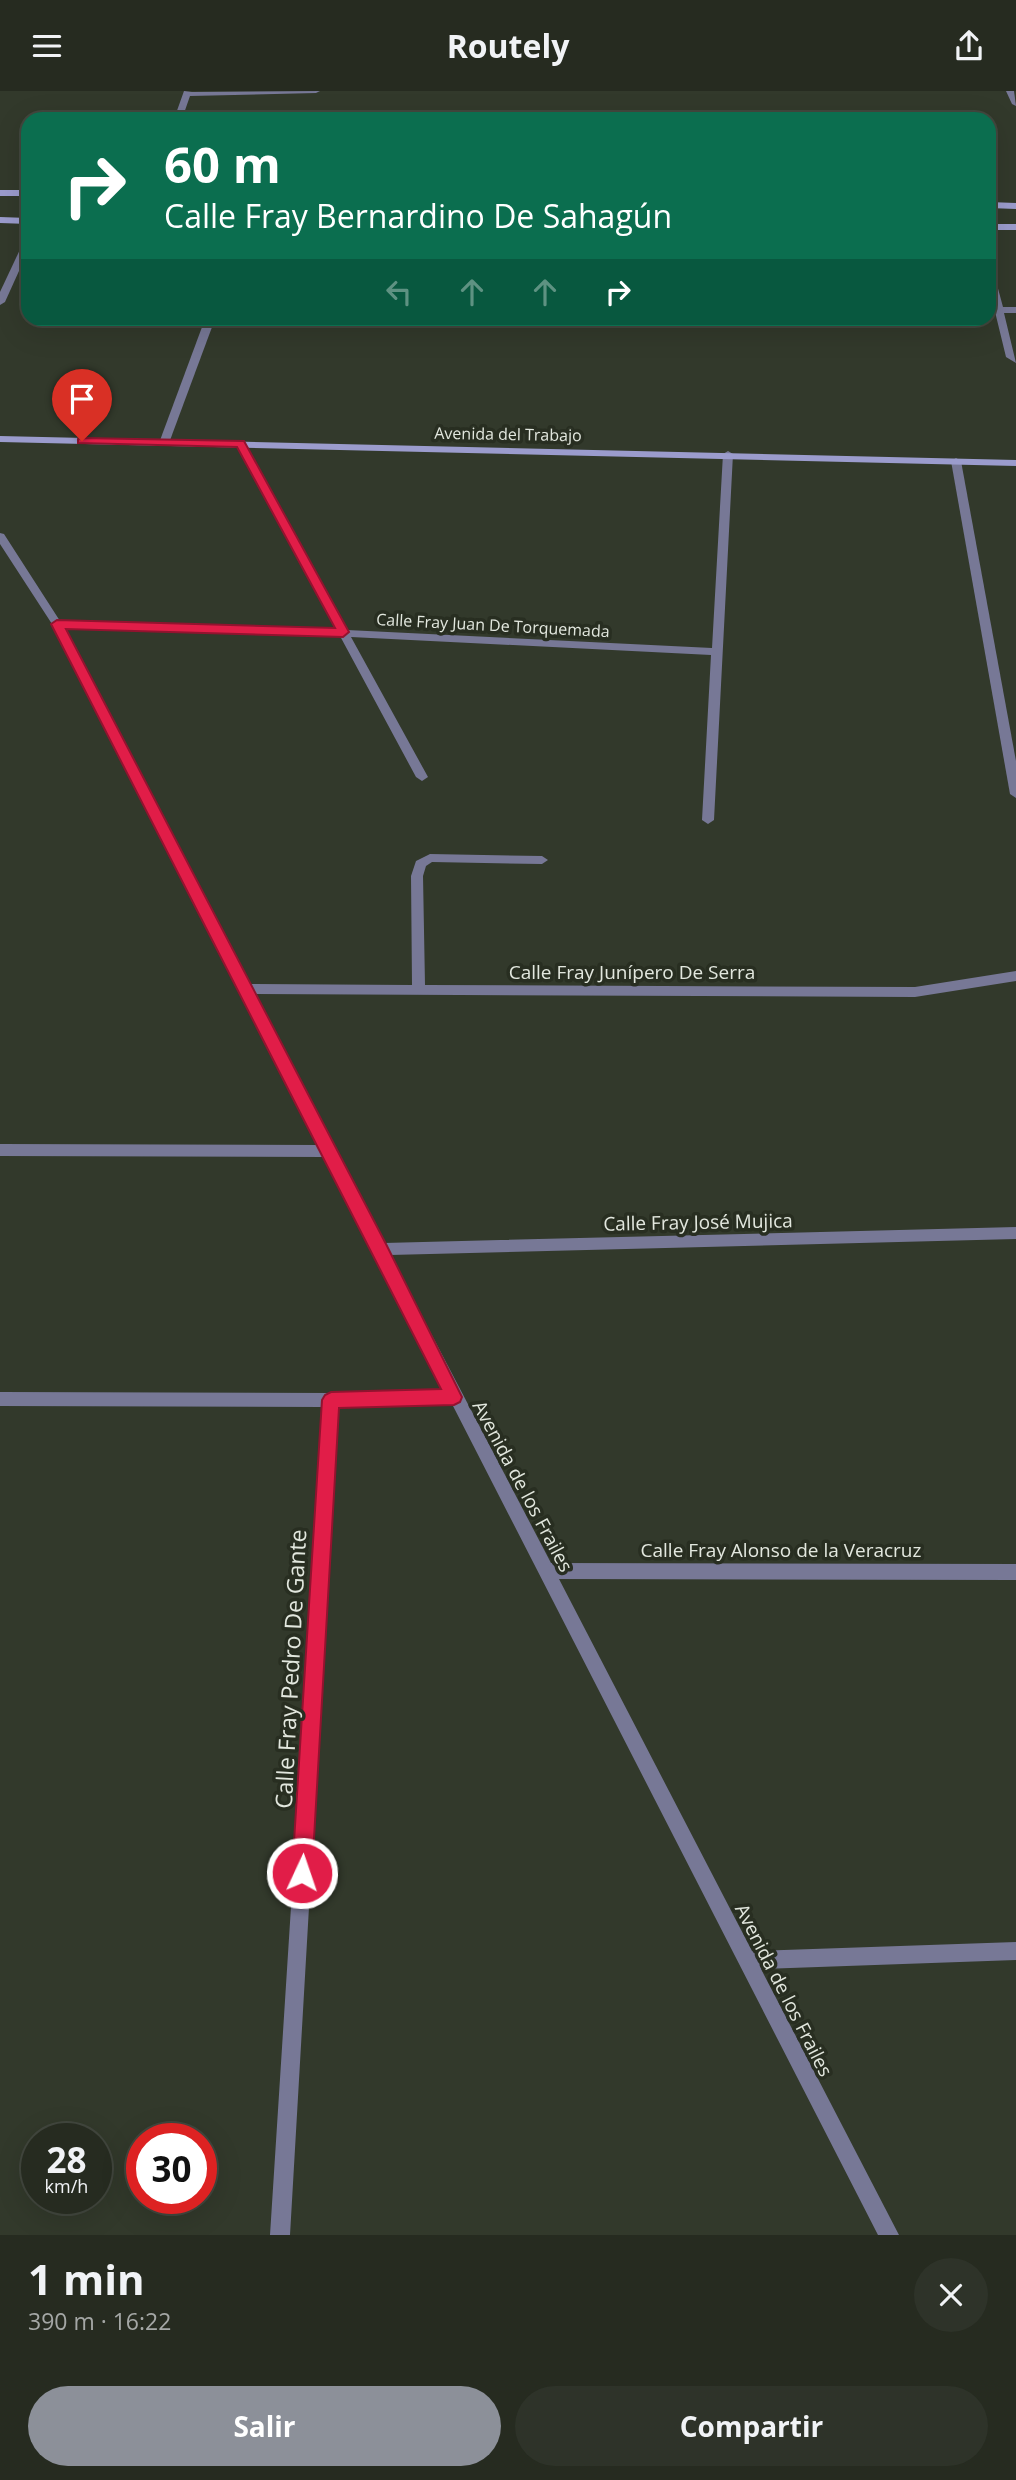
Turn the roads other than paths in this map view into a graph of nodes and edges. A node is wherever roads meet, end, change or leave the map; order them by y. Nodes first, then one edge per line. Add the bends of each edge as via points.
1 (316, 91) edge
2 (1010, 91) edge
3 (188, 93) edge
4 (1016, 104) edge
5 (181, 112) edge
6 (0, 193) edge
7 (21, 193) edge
8 (996, 205) edge
9 (1016, 206) edge
10 (0, 220) edge
11 (21, 221) edge
12 (996, 227) edge
13 (1016, 227) edge
14 (21, 256) edge
15 (996, 301) edge
16 (0, 302) edge
17 (998, 310) junction
18 (1016, 310) edge
19 (207, 326) edge
20 (1016, 360) edge
21 (0, 439) edge
22 (164, 443) junction
23 (240, 444) junction
24 (728, 454) junction
25 (956, 461) junction
26 (1016, 463) edge
27 (0, 536) edge
28 (57, 624) junction
29 (343, 632) junction
30 (717, 652) junction
31 (422, 777) dead end
32 (1016, 794) edge
33 (708, 820) dead end
34 (542, 860) dead end
35 (1016, 977) edge
36 (246, 989) junction
37 (419, 990) junction
38 (0, 1150) edge
39 (330, 1151) junction
40 (1016, 1233) edge
41 (380, 1249) junction
42 (454, 1397) junction
43 (0, 1399) edge
44 (331, 1400) junction
45 (546, 1571) junction
46 (1016, 1572) edge
47 (1016, 1951) edge
48 (747, 1961) junction
49 (280, 2235) edge
50 (889, 2235) edge

1 - 3 street
2 - 4 street
3 - 5 street
6 - 7 street
8 - 9 street
10 - 11 street
12 - 13 street
14 - 16 street
15 - 17 street
17 - 18 street
17 - 20 street via 1011,357
19 - 22 street
21 - 22 street, Avenida del Trabajo
22 - 23 street, Avenida del Trabajo
23 - 24 street, Avenida del Trabajo
23 - 29 street
24 - 25 street, Avenida del Trabajo
24 - 30 street
25 - 26 street, Avenida del Trabajo
25 - 32 street
27 - 28 street, Avenida de los Frailes
28 - 29 street, Calle Fray Juan De Torquemada
28 - 36 street, Avenida de los Frailes
29 - 30 street, Calle Fray Juan De Torquemada
29 - 31 street
30 - 33 street
34 - 37 street via 430,858 420,864 416,876
35 - 37 street, Calle Fray Junípero De Serra via 915,992
36 - 37 street, Calle Fray Junípero De Serra
36 - 39 street, Avenida de los Frailes
38 - 39 street
39 - 41 street, Avenida de los Frailes
40 - 41 street, Calle Fray José Mujica
41 - 42 street, Avenida de los Frailes
42 - 44 street
42 - 45 street, Avenida de los Frailes
43 - 44 street
44 - 49 street, Calle Fray Pedro De Gante
45 - 46 street, Calle Fray Alonso de la Veracruz
45 - 48 street, Avenida de los Frailes
47 - 48 street
48 - 50 street, Avenida de los Frailes

